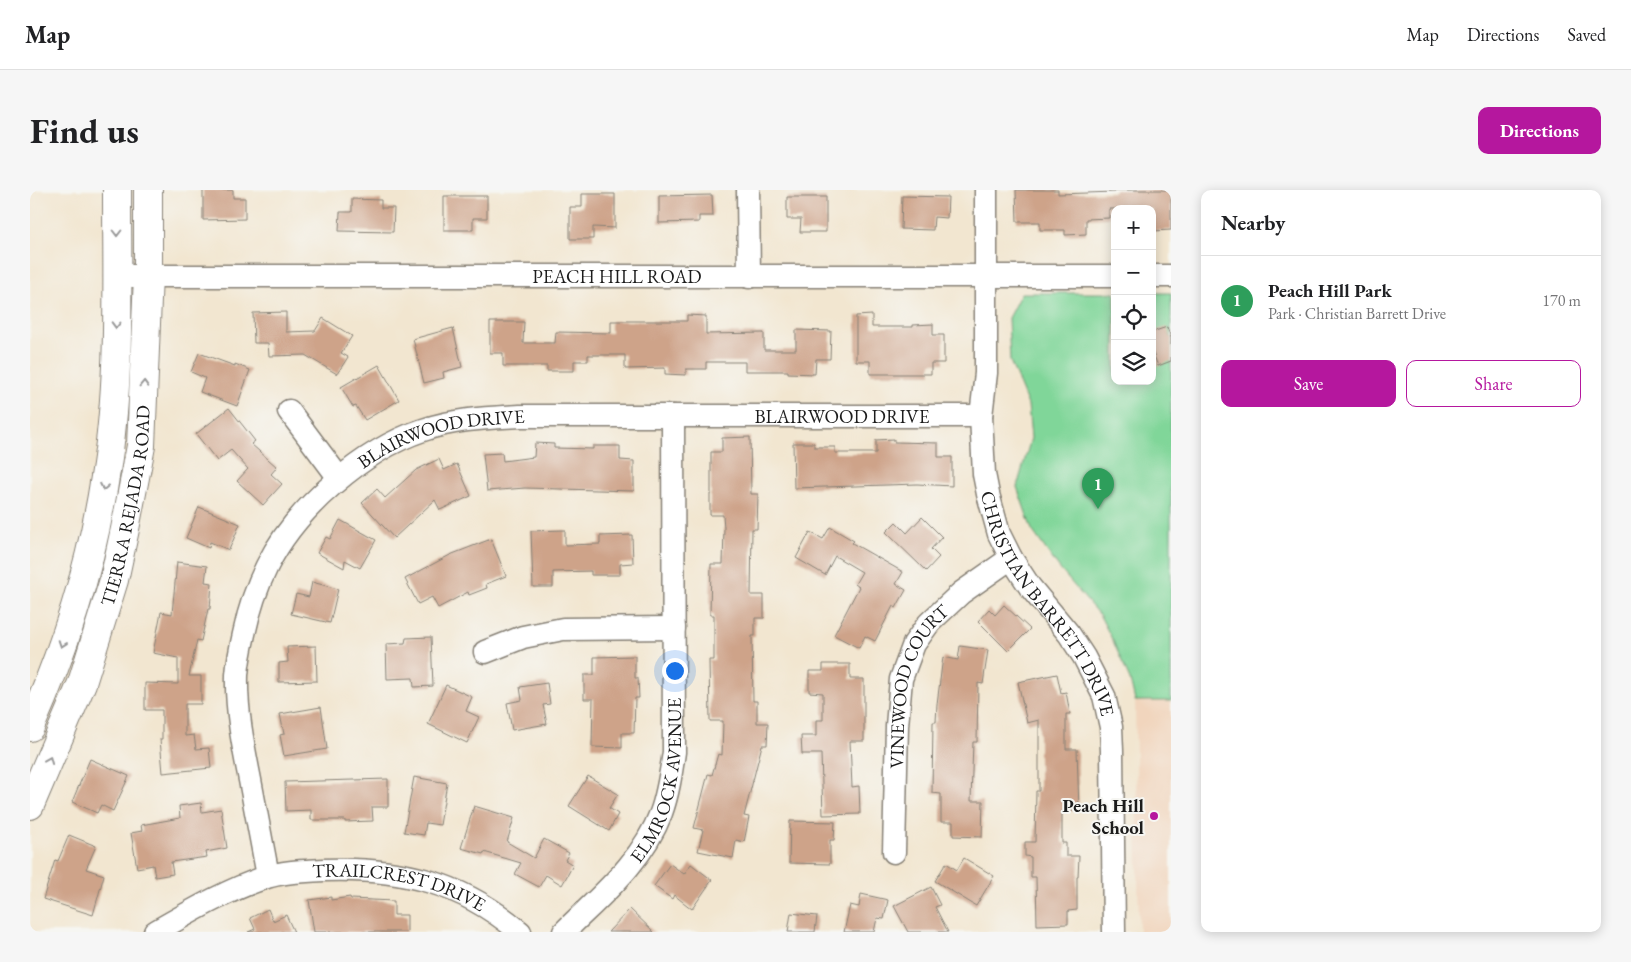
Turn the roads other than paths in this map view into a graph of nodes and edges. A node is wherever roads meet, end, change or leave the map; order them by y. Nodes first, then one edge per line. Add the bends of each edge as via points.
1 (117, 190) edge
2 (148, 190) edge
3 (748, 190) edge
4 (986, 190) edge
5 (148, 275) junction
6 (118, 276) junction
7 (986, 276) junction
8 (1111, 276) edge
9 (1156, 276) edge
10 (1171, 276) edge
11 (749, 277) junction
12 (289, 411) dead end
13 (673, 416) junction
14 (981, 416) junction
15 (339, 478) junction
16 (1011, 558) junction
17 (674, 628) junction
18 (485, 652) dead end
19 (30, 727) edge
20 (30, 805) edge
21 (894, 852) dead end
22 (268, 876) junction
23 (155, 932) edge
24 (520, 932) edge
25 (564, 932) edge
26 (1114, 932) edge

1 -> 6 main road, TIERRA REJADA ROAD
2 - 5 main road, TIERRA REJADA ROAD
3 - 11 street
4 - 7 street, CHRISTIAN BARRETT DRIVE
5 - 6 street, PEACH HILL ROAD
5 - 11 street, PEACH HILL ROAD
20 -> 5 main road, TIERRA REJADA ROAD via 82,682 114,580 141,446
6 -> 19 main road, TIERRA REJADA ROAD via 115,389 106,477 77,600
7 - 8 street, PEACH HILL ROAD
7 - 11 street, PEACH HILL ROAD
7 - 14 street, CHRISTIAN BARRETT DRIVE via 986,373
9 - 10 street
12 - 15 street
13 - 14 street, BLAIRWOOD DRIVE
13 - 15 street, BLAIRWOOD DRIVE via 520,416 465,420 421,430 384,448
13 - 17 street, ELMROCK AVENUE
14 - 16 street, CHRISTIAN BARRETT DRIVE via 988,494 999,534
15 - 22 street, BLAIRWOOD DRIVE via 315,500 267,565 251,602 240,654 237,674 239,723
16 - 21 street, VINEWOOD COURT via 961,593 929,623 914,644 901,679
16 - 26 street, CHRISTIAN BARRETT DRIVE via 1069,634 1104,696 1111,727
17 - 18 street via 563,629 523,637
17 - 25 street, ELMROCK AVENUE via 674,752 661,813 650,837 622,875
22 - 23 street, TRAILCREST DRIVE
22 - 24 street, TRAILCREST DRIVE via 349,869 400,874 436,882 481,903

